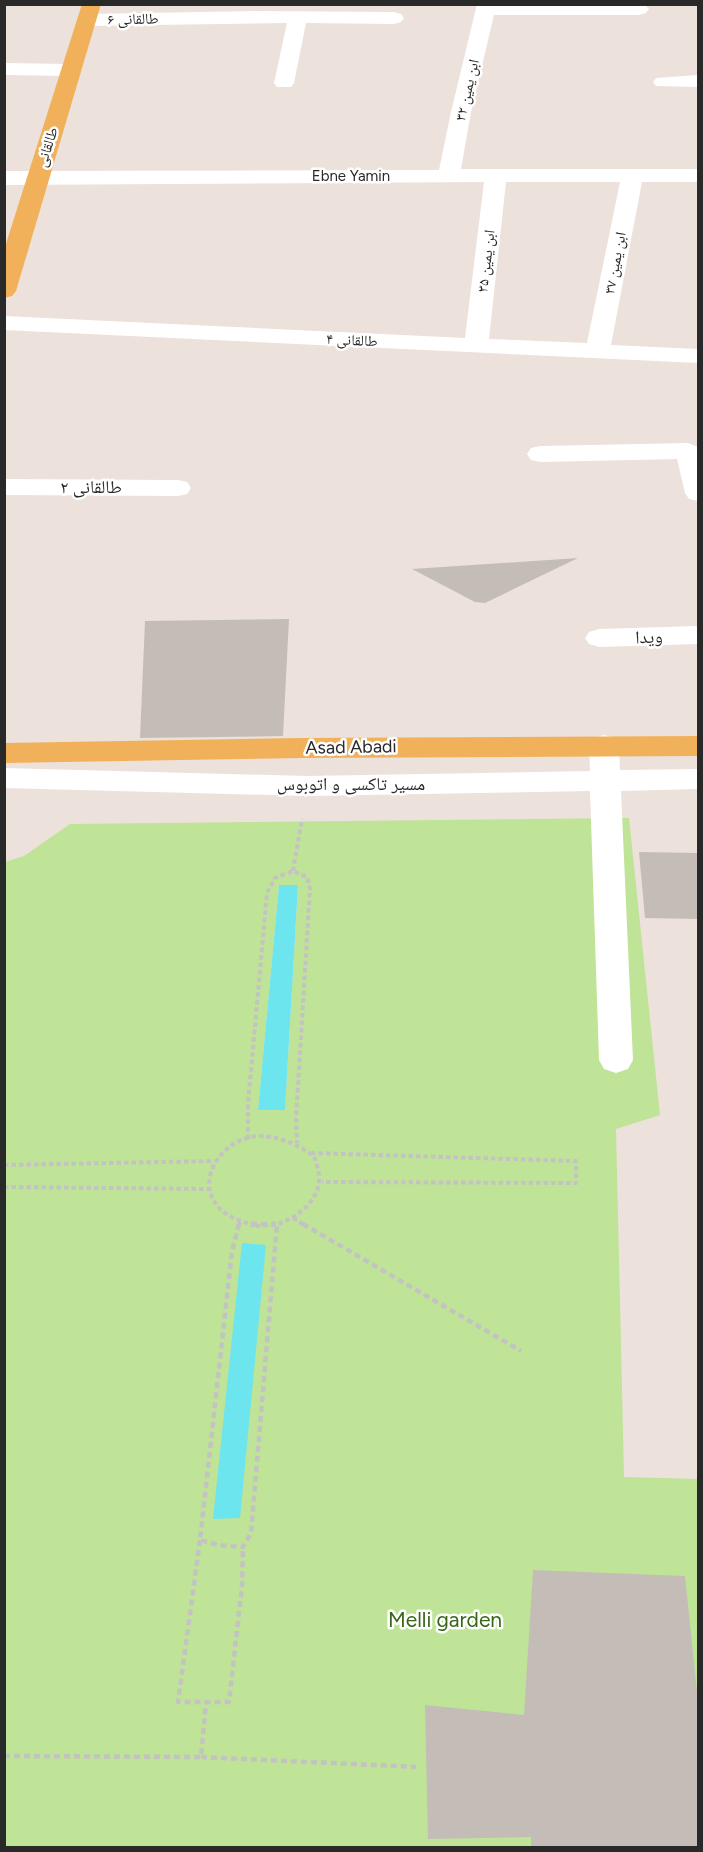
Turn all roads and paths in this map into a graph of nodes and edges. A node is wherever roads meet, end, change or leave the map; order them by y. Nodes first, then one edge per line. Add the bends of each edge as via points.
1 (486, 7) edge
2 (639, 9) dead end
3 (90, 12) edge
4 (298, 17) junction
5 (394, 18) dead end
6 (4, 69) edge
7 (71, 70) junction
8 (699, 81) edge
9 (663, 82) dead end
10 (284, 83) dead end
11 (632, 175) junction
12 (699, 175) edge
13 (449, 176) junction
14 (496, 176) junction
15 (4, 178) edge
16 (37, 178) junction
17 (4, 291) edge
18 (4, 323) edge
19 (476, 346) junction
20 (598, 351) junction
21 (699, 356) edge
22 (540, 454) dead end
23 (4, 487) edge
24 (178, 488) dead end
25 (699, 493) edge
26 (699, 635) edge
27 (599, 638) dead end
28 (604, 745) junction
29 (699, 746) edge
30 (4, 753) edge
31 (4, 778) edge
32 (699, 779) edge
33 (606, 781) junction
34 (616, 1060) dead end
35 (248, 1138) junction
36 (297, 1143) junction
37 (311, 1153) junction
38 (214, 1161) junction
39 (4, 1165) edge
40 (322, 1182) junction
41 (4, 1187) edge
42 (208, 1189) junction
43 (293, 1218) junction
44 (240, 1222) junction
45 (277, 1224) junction
46 (521, 1351) dead end
47 (200, 1540) junction
48 (243, 1547) junction
49 (206, 1703) junction
50 (4, 1756) edge
51 (201, 1757) junction
52 (416, 1767) dead end

1 - 2 street
1 - 13 street, ابن یمین ۳۲
3 - 4 street, طالقانی ۶
3 - 7 main road, طالقانی
4 - 5 street, طالقانی ۶
4 - 10 street
6 - 7 street
7 - 16 main road, طالقانی
8 - 9 street
11 - 12 street, Ebne Yamin
11 - 14 street, Ebne Yamin
11 - 20 street, ابن یمین ۳۷
13 - 14 street, Ebne Yamin
13 - 16 street, Ebne Yamin
14 - 19 street, ابن یمین ۳۵
15 - 16 street, Ebne Yamin
16 - 17 main road, طالقانی
18 - 19 street, طالقانی ۴
19 - 20 street, طالقانی ۴
20 - 21 street, طالقانی ۴
22 - 25 street via 688,451
23 - 24 street, طالقانی ۲
26 - 27 street, ویدا
28 - 29 main road, Asad Abadi
28 - 30 main road, Asad Abadi
28 - 33 street
31 - 33 street, مسیر تاکسی و اتوبوس via 308,786
32 - 33 street, مسیر تاکسی و اتوبوس
33 - 34 street
35 - 36 path via 279,1137
35 - 36 path via 267,892 275,878 292,871 307,877 310,889
35 - 38 path via 225,1149
36 - 37 path
37 - 40 path
37 - 40 path via 576,1161 576,1183
38 - 39 path
38 - 42 path
40 - 43 path via 308,1209
41 - 42 path
42 - 44 path via 214,1202
43 - 45 path
43 - 46 path
44 - 45 path
44 - 47 path via 232,1251
45 - 48 path via 251,1533
47 - 48 path
47 - 49 path via 178,1702
48 - 49 path via 229,1702
49 - 51 path
50 - 51 path
51 - 52 path

